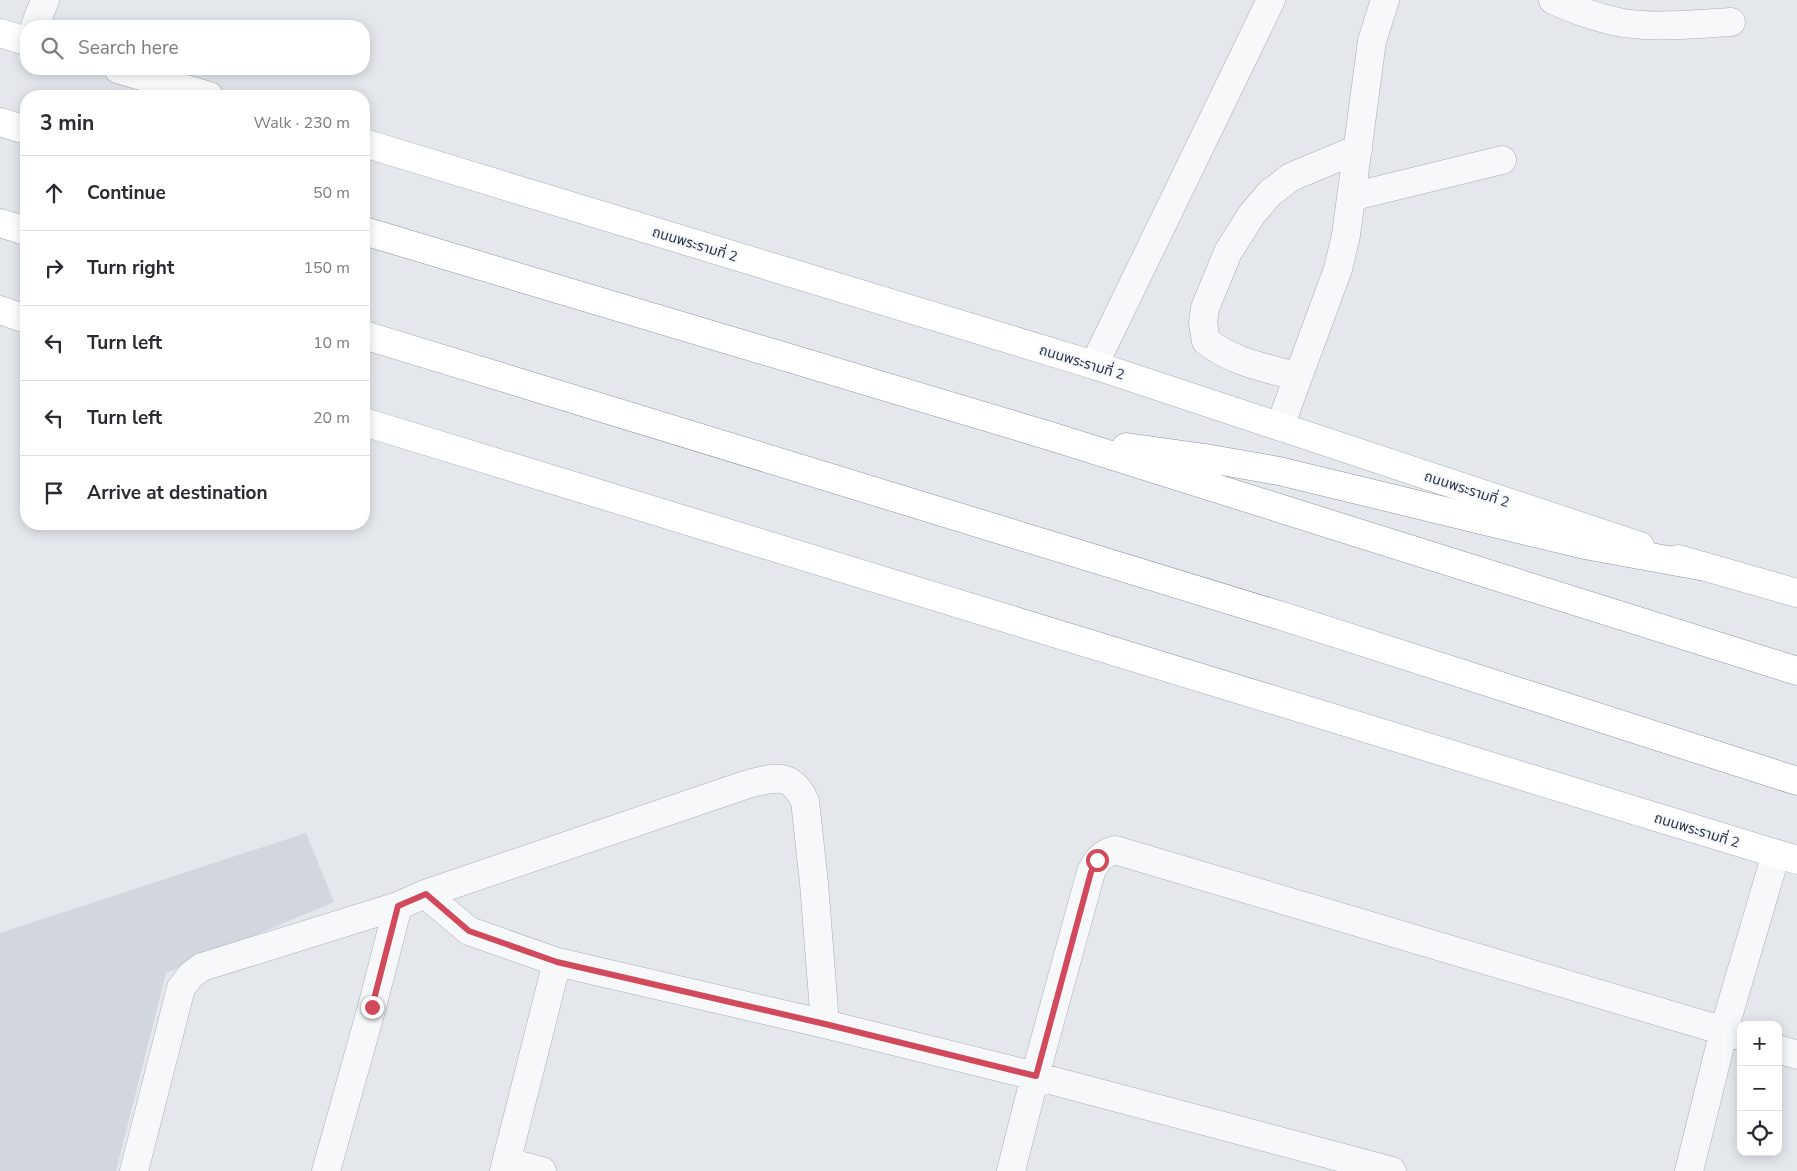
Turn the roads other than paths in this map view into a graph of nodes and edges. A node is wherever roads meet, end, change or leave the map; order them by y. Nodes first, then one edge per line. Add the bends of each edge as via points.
1 (45, 0) edge
2 (1271, 0) edge
3 (1385, 0) edge
4 (1553, 0) edge
5 (37, 20) edge
6 (1731, 22) dead end
7 (0, 33) edge
8 (20, 39) edge
9 (138, 75) edge
10 (189, 90) edge
11 (0, 122) edge
12 (20, 128) edge
13 (370, 145) edge
14 (1358, 149) junction
15 (1502, 160) dead end
16 (1351, 197) junction
17 (0, 223) edge
18 (20, 229) edge
19 (370, 233) edge
20 (0, 310) edge
21 (20, 316) edge
22 (370, 337) edge
23 (1094, 365) junction
24 (1298, 377) junction
25 (370, 424) edge
26 (1280, 426) junction
27 (1050, 436) junction
28 (1700, 566) junction
29 (1797, 593) edge
30 (1797, 670) edge
31 (1797, 781) edge
32 (1786, 857) edge
33 (426, 894) junction
34 (398, 906) junction
35 (557, 962) junction
36 (825, 1024) junction
37 (1732, 1033) edge
38 (1782, 1050) edge
39 (1797, 1055) edge
40 (1036, 1076) junction
41 (505, 1166) edge
42 (134, 1171) edge
43 (326, 1171) edge
44 (542, 1171) edge
45 (1011, 1171) edge
46 (1392, 1171) edge
47 (1689, 1171) edge

1 - 5 street
2 - 23 street
3 - 14 street via 1372,41
4 - 6 street via 1622,23 1677,25
7 - 8 main road
9 - 10 main road
11 - 12 main road
13 - 23 main road, ถนนพระรามที่ 2
14 - 16 street
14 - 24 street via 1291,177 1270,193 1228,252 1205,308 1206,341 1218,350 1239,360
15 - 16 street
16 - 24 street via 1338,269
17 - 18 main road
19 - 27 main road
20 - 21 main road
22 - 31 main road via 1276,614
23 - 26 main road, ถนนพระรามที่ 2
24 - 26 street
25 - 32 main road, ถนนพระรามที่ 2
26 - 28 main road, ถนนพระรามที่ 2
27 - 28 main road via 1279,471 1585,545
27 - 30 main road
28 - 29 main road, ถนนพระรามที่ 2
32 - 37 street
33 - 34 street
33 - 35 street via 469,931
33 - 36 street via 748,784 771,778 783,779 794,783 805,801
34 - 42 street via 202,967 191,975 181,988 175,1006
34 - 43 street
35 - 36 street
35 - 41 street
36 - 40 street
37 - 40 street via 1115,850 1097,860 1091,872
37 - 47 street
38 - 39 street
40 - 45 street
40 - 46 street
41 - 44 street

